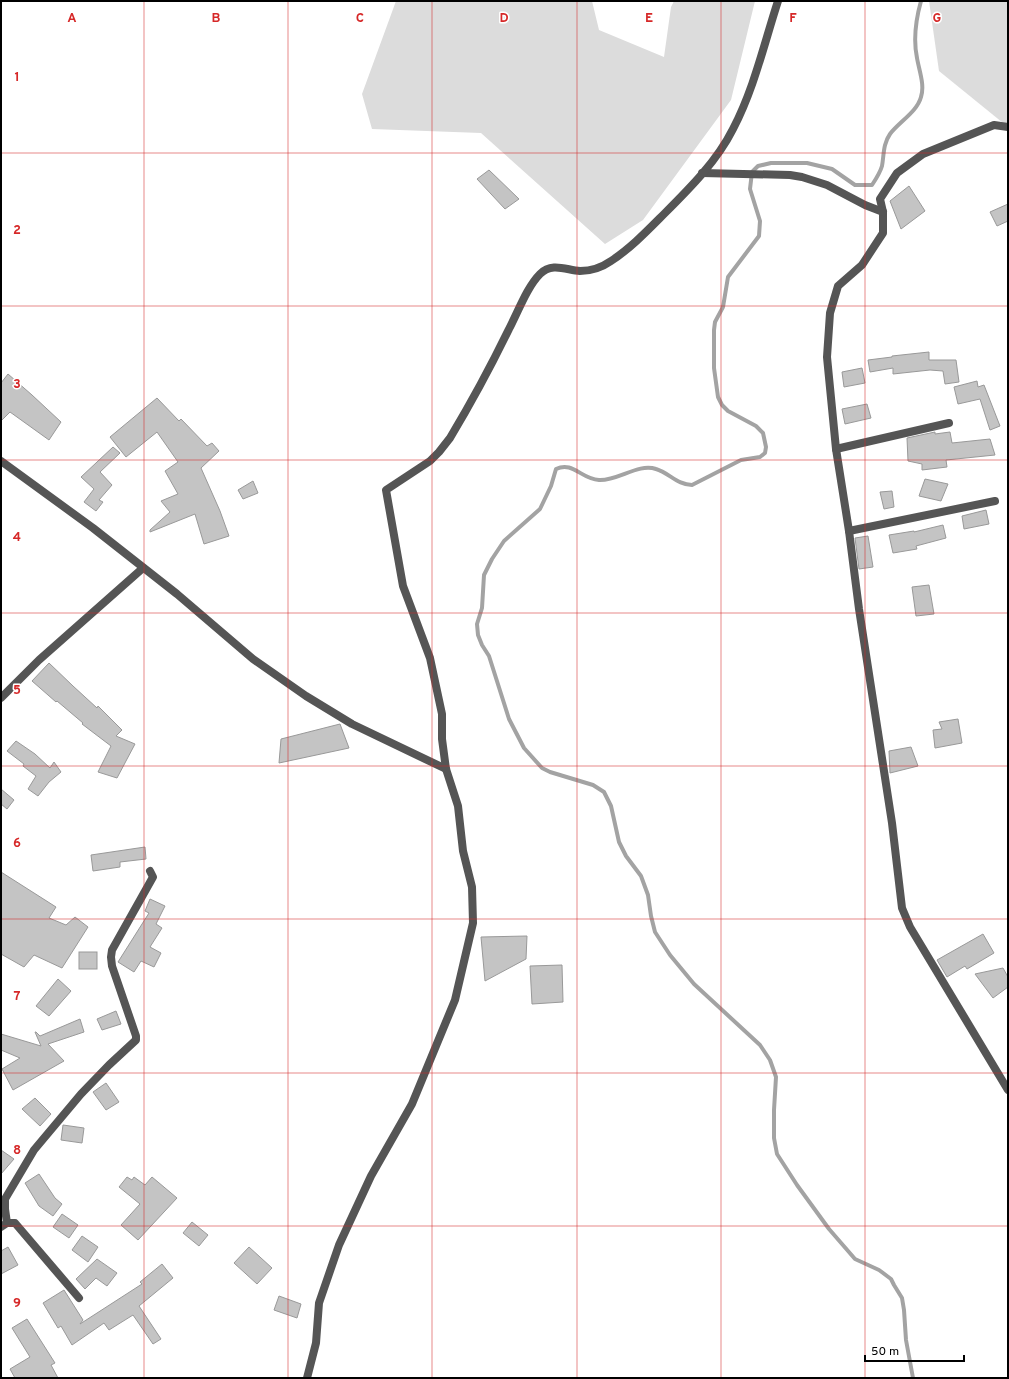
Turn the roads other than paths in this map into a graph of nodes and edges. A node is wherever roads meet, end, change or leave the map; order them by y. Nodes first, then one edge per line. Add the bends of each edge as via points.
1 (778, 1) edge
2 (1008, 127) edge
3 (702, 173) junction
4 (883, 212) junction
5 (949, 423) dead end
6 (836, 449) junction
7 (1, 461) edge
8 (995, 501) dead end
9 (849, 531) junction
10 (143, 568) junction
11 (1, 698) edge
12 (446, 770) junction
13 (150, 870) dead end
14 (1008, 1090) edge
15 (4, 1225) edge
16 (79, 1298) dead end
17 (307, 1378) edge

1 - 3 street via 744,106 723,147
2 - 4 street via 994,125 923,154 897,173 880,199
3 - 4 street via 790,176 814,180
3 - 12 street via 627,250 603,266 579,271 550,267 540,274 443,447 430,461 386,490 403,586 430,658 442,714
4 - 6 street via 883,233 862,265 838,286 830,313 828,357
5 - 6 street
6 - 9 street
7 - 10 street
8 - 9 street
9 - 14 street via 902,908 910,927
10 - 11 street via 39,660
10 - 12 street via 253,659 306,696 352,724
12 - 17 street via 458,806 463,851 472,886 473,924 455,1000 412,1104 371,1176 338,1245 319,1303 316,1343
13 - 15 street via 153,877 112,950 111,957 136,1040 81,1094 34,1150 5,1199
15 - 16 street via 15,1223

